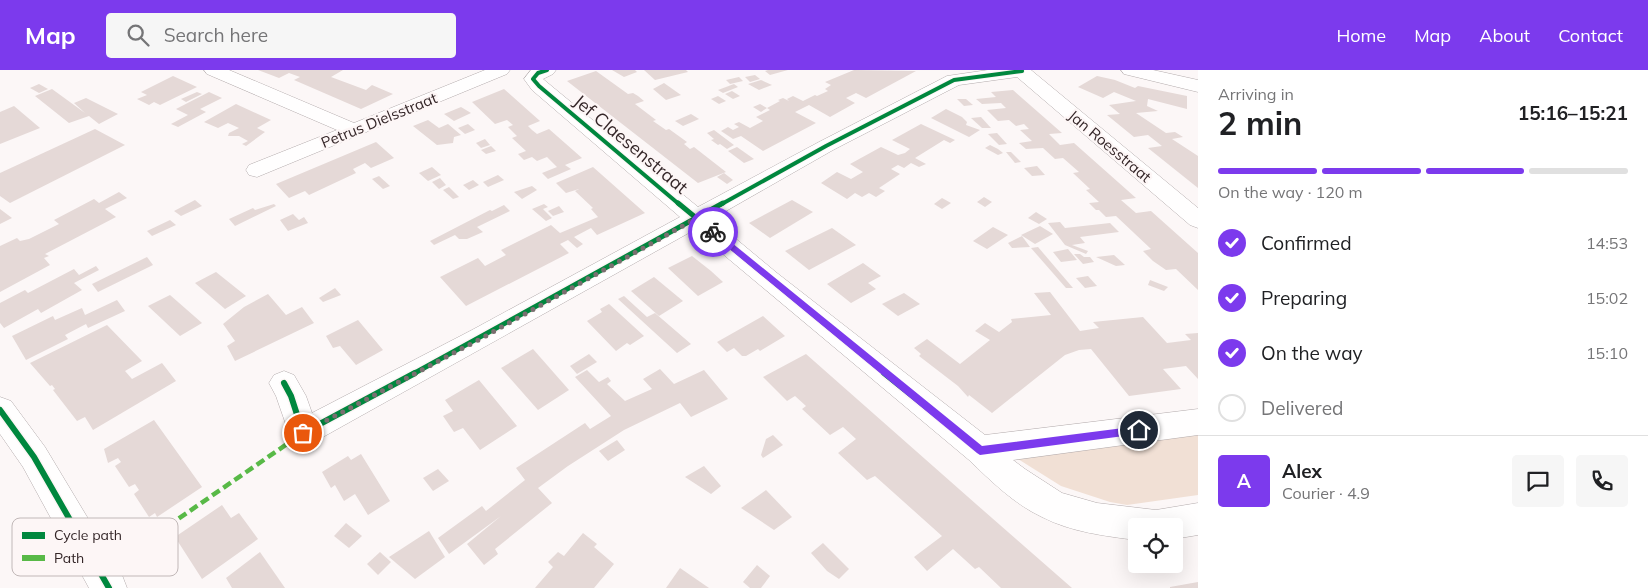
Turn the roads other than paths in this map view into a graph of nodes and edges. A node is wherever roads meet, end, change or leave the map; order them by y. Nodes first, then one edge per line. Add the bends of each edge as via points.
1 (213, 70) edge
2 (501, 70) edge
3 (547, 70) edge
4 (1130, 70) edge
5 (1021, 71) edge
6 (1198, 86) edge
7 (354, 130) junction
8 (257, 170) dead end
9 (697, 218) junction
10 (1198, 220) edge
11 (284, 383) dead end
12 (0, 410) edge
13 (1198, 422) edge
14 (980, 450) junction
15 (69, 518) edge
16 (1198, 519) edge
17 (103, 576) edge
18 (110, 588) edge

1 - 7 street
2 - 7 street, Petrus Dielsstraat
3 - 9 street, Jef Claesenstraat via 533,79
4 - 6 street
5 - 9 street via 954,80
5 - 10 street, Jan Roesstraat
7 - 8 street, Petrus Dielsstraat
9 - 11 street via 303,433
9 - 14 street, Jef Claesenstraat
12 - 15 street via 34,457
13 - 14 street
14 - 16 street, Jef Claesenstraat via 1012,480 1053,506 1097,519 1156,526
17 - 18 street

